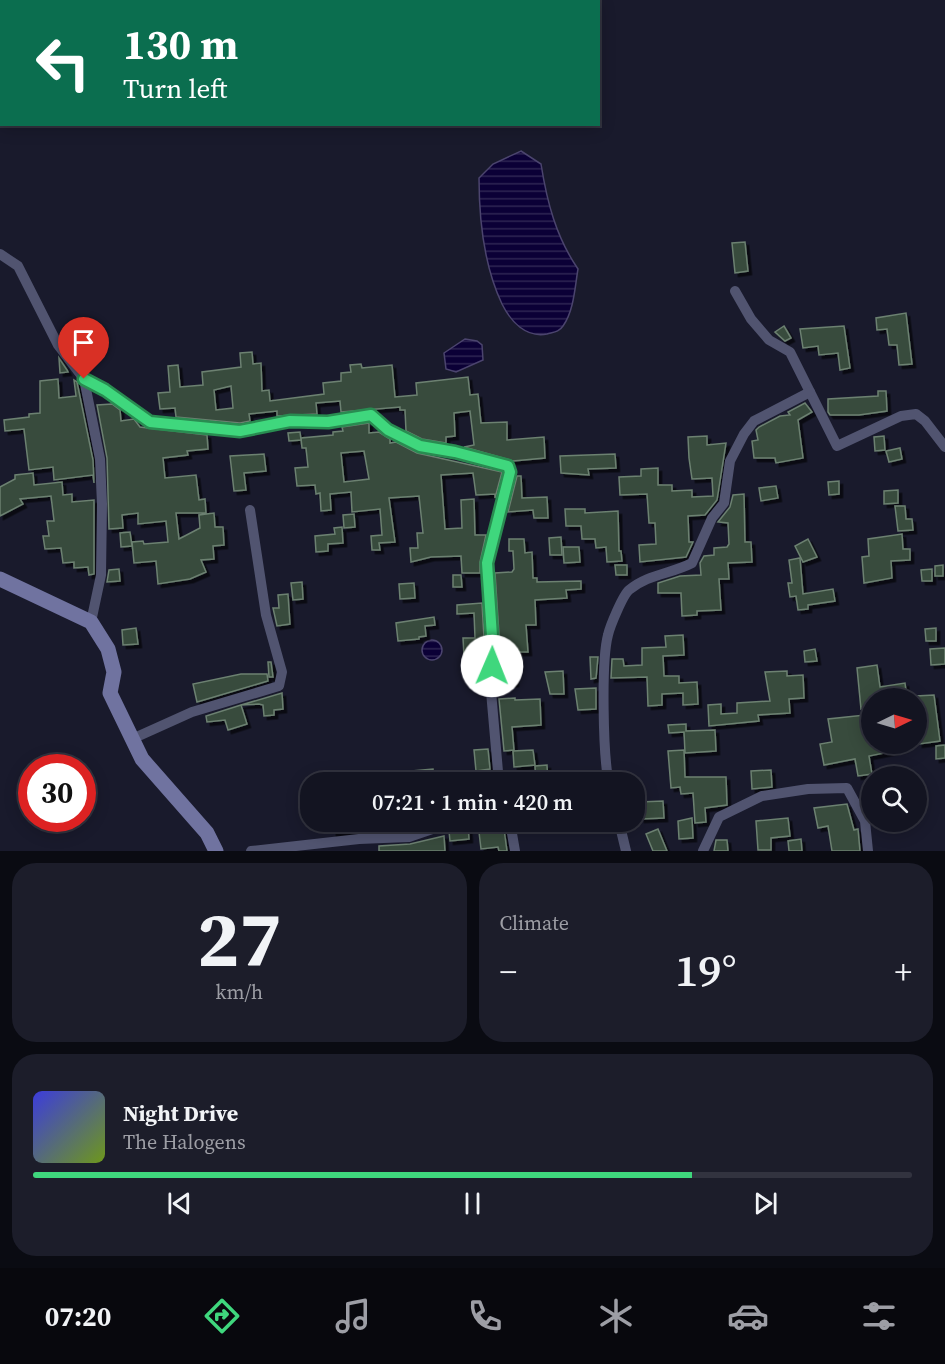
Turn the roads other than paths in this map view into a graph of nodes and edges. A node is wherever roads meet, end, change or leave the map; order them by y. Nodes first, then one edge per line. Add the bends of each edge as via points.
1 (0, 254) edge
2 (735, 291) dead end
3 (84, 379) junction
4 (810, 392) junction
5 (945, 447) edge
6 (250, 510) dead end
7 (0, 579) edge
8 (91, 622) junction
9 (132, 739) junction
10 (498, 772) edge
11 (608, 772) edge
12 (424, 832) edge
13 (512, 832) edge
14 (621, 832) edge
15 (216, 851) edge
16 (250, 851) edge
17 (515, 851) edge
18 (626, 851) edge
19 (703, 851) edge
20 (868, 851) edge

1 - 3 street via 18,266 58,345
2 - 4 street via 769,340 790,352
3 - 8 street via 100,459 102,504 101,575
3 - 10 street via 150,422 240,431 290,421 328,422 371,415 388,430 420,446 508,466 510,472 487,563 493,651 490,680
4 - 5 street via 837,446 901,416 916,414
4 - 11 street via 754,421 744,434 730,461 724,502 712,518 692,563 650,576 627,591 607,636 604,705
6 - 9 street via 266,615 282,672 279,686 192,712
7 - 8 street
8 - 9 street via 108,649 114,672 110,693
9 - 15 street via 142,759 207,833
12 - 16 street via 409,837
13 - 17 street
14 - 18 street
19 - 20 street via 719,817 762,796 847,788 865,821

